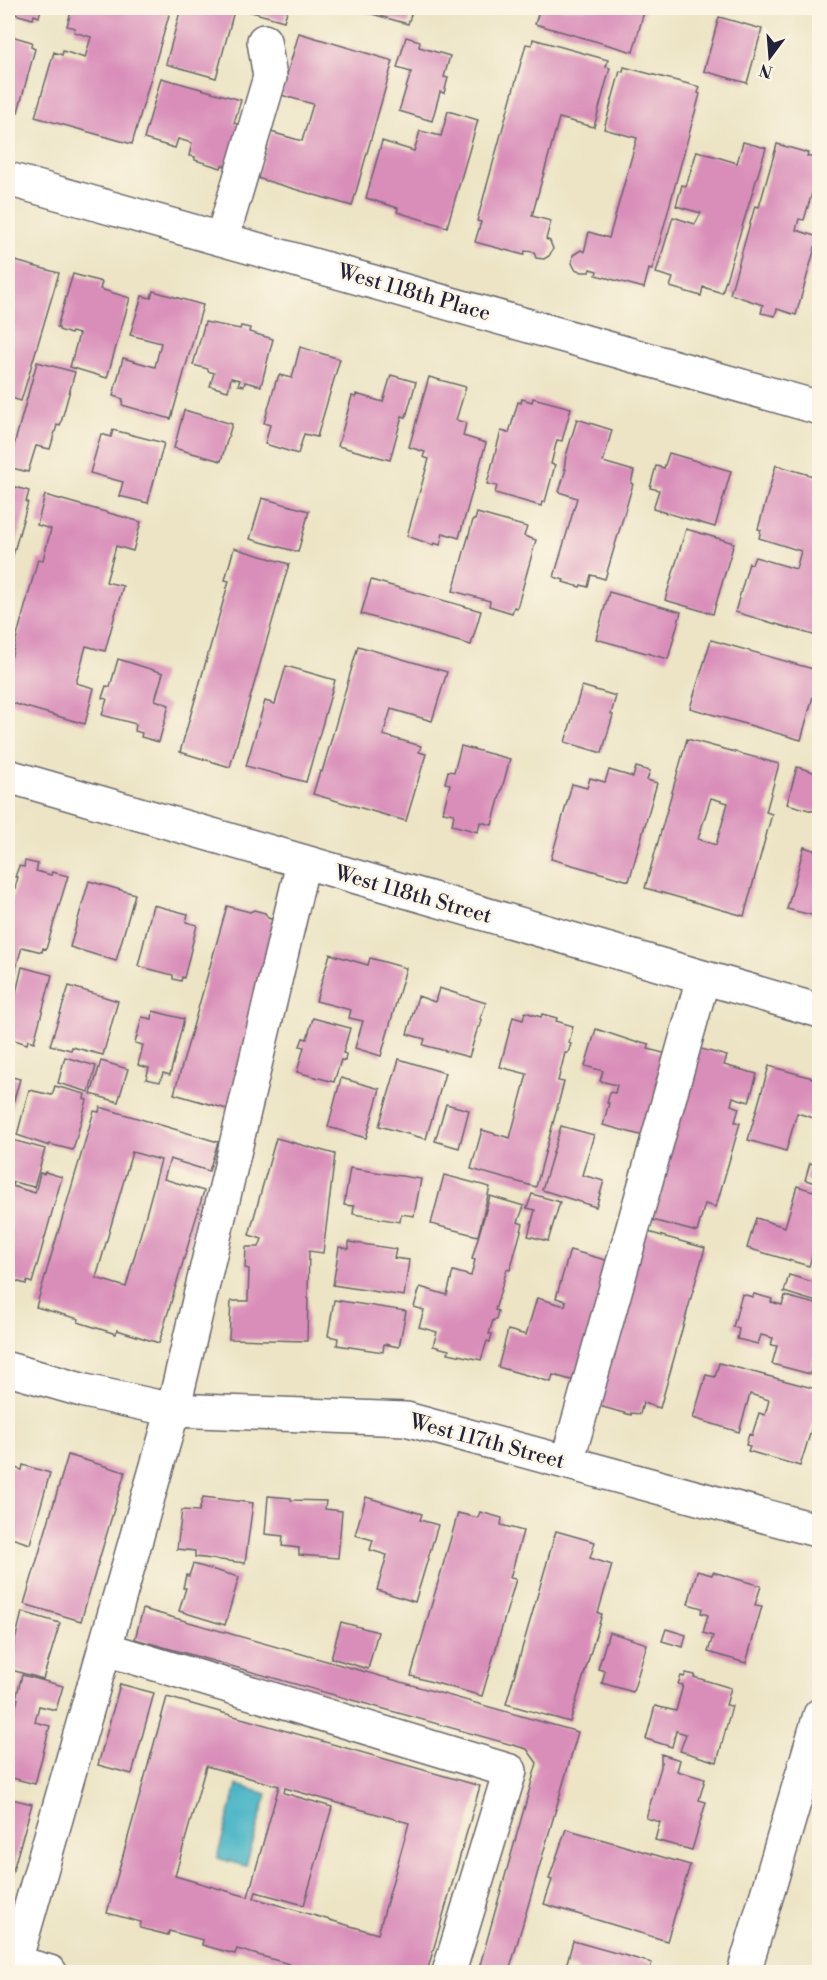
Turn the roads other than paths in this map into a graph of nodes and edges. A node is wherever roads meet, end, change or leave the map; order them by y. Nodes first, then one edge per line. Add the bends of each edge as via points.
1 (264, 41) dead end
2 (8, 178) edge
3 (222, 239) junction
4 (819, 408) edge
5 (8, 776) edge
6 (303, 863) junction
7 (703, 978) junction
8 (819, 1011) edge
9 (8, 1369) edge
10 (173, 1410) junction
11 (567, 1462) junction
12 (819, 1531) edge
13 (106, 1649) junction
14 (819, 1715) edge
15 (11, 1965) edge
16 (50, 1972) edge
17 (449, 1972) edge
18 (744, 1972) edge

1 - 3 street via 270,77
2 - 3 street, West 118th Place
3 - 4 street, West 118th Place
5 - 6 street, West 118th Street
6 - 7 street, West 118th Street
6 - 10 street
7 - 8 street, West 118th Street
7 - 11 street
9 - 10 street, West 117th Street
10 - 11 street, West 117th Street via 406,1419
10 - 13 street
11 - 12 street, West 117th Street
13 - 15 street
13 - 17 street via 510,1771
14 - 18 street
15 - 16 street

